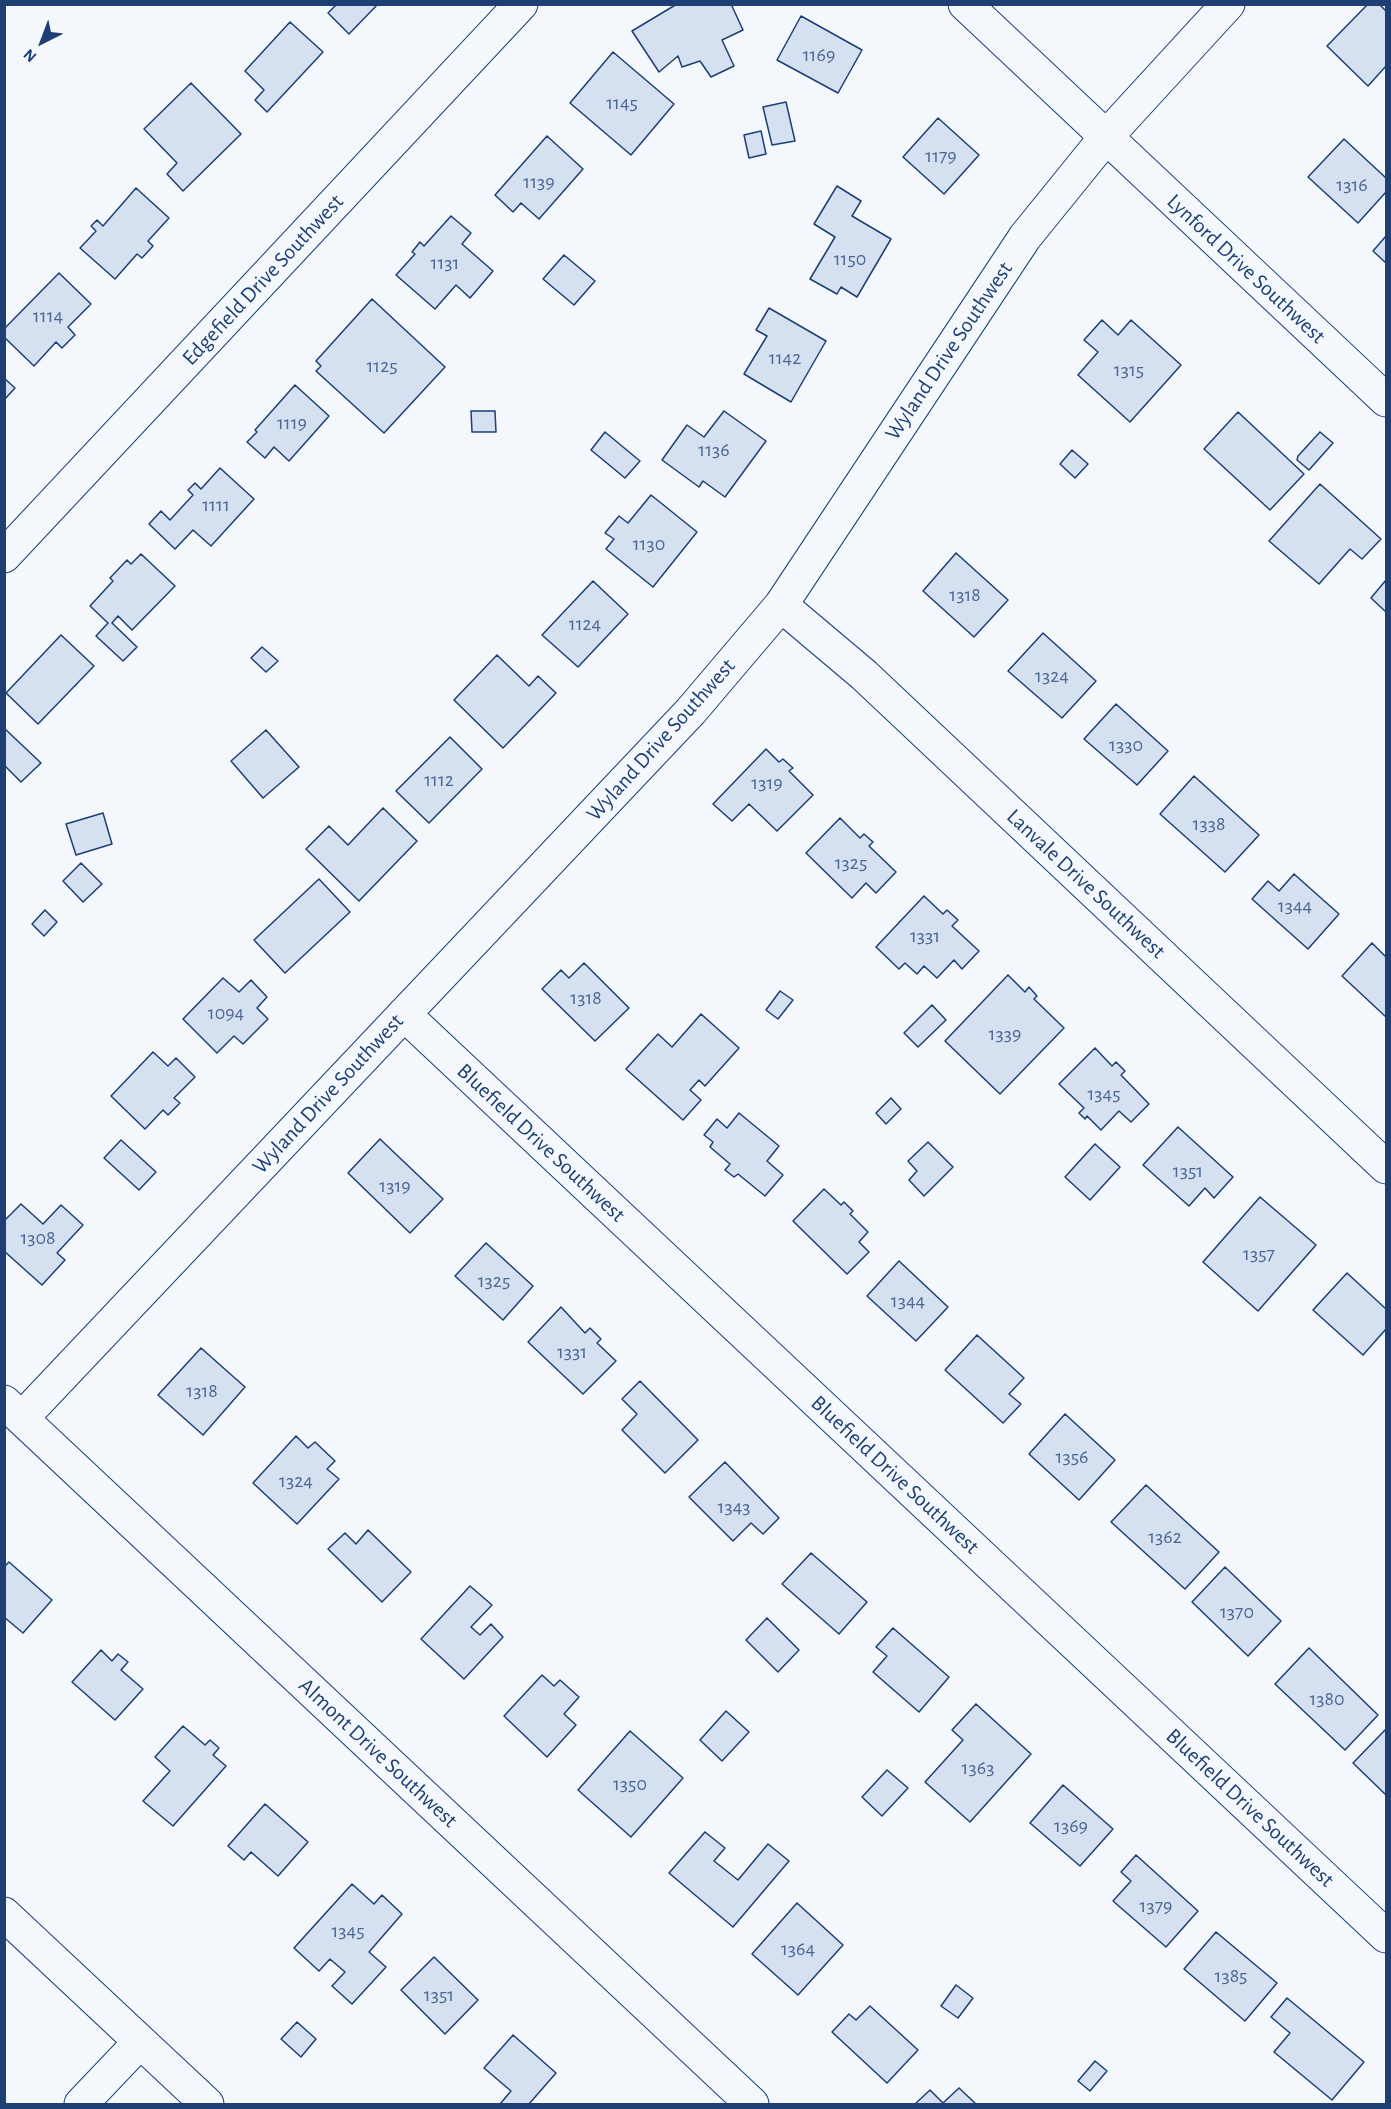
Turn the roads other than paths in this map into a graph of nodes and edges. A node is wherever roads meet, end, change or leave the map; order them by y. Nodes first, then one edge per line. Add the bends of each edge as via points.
1 (520, 4) edge
2 (965, 4) edge
3 (1228, 4) edge
4 (1106, 137) junction
5 (1386, 400) edge
6 (4, 556) edge
7 (781, 605) junction
8 (404, 1014) junction
9 (1386, 1167) edge
10 (13, 1410) edge
11 (4, 1914) edge
12 (1386, 1936) edge
13 (140, 2042) junction
14 (81, 2104) edge
15 (207, 2104) edge
16 (752, 2104) edge

1 - 6 street, Edgefield Drive Southwest
2 - 4 street
3 - 4 street, Wyland Drive Southwest
4 - 5 street, Lynford Drive Southwest
4 - 7 street, Wyland Drive Southwest via 1025,237
7 - 8 street, Wyland Drive Southwest via 691,711
7 - 9 street, Lanvale Drive Southwest via 864,675
8 - 10 street, Wyland Drive Southwest
8 - 12 street, Bluefield Drive Southwest
10 - 16 street, Almont Drive Southwest
11 - 13 street
13 - 14 street
13 - 15 street

